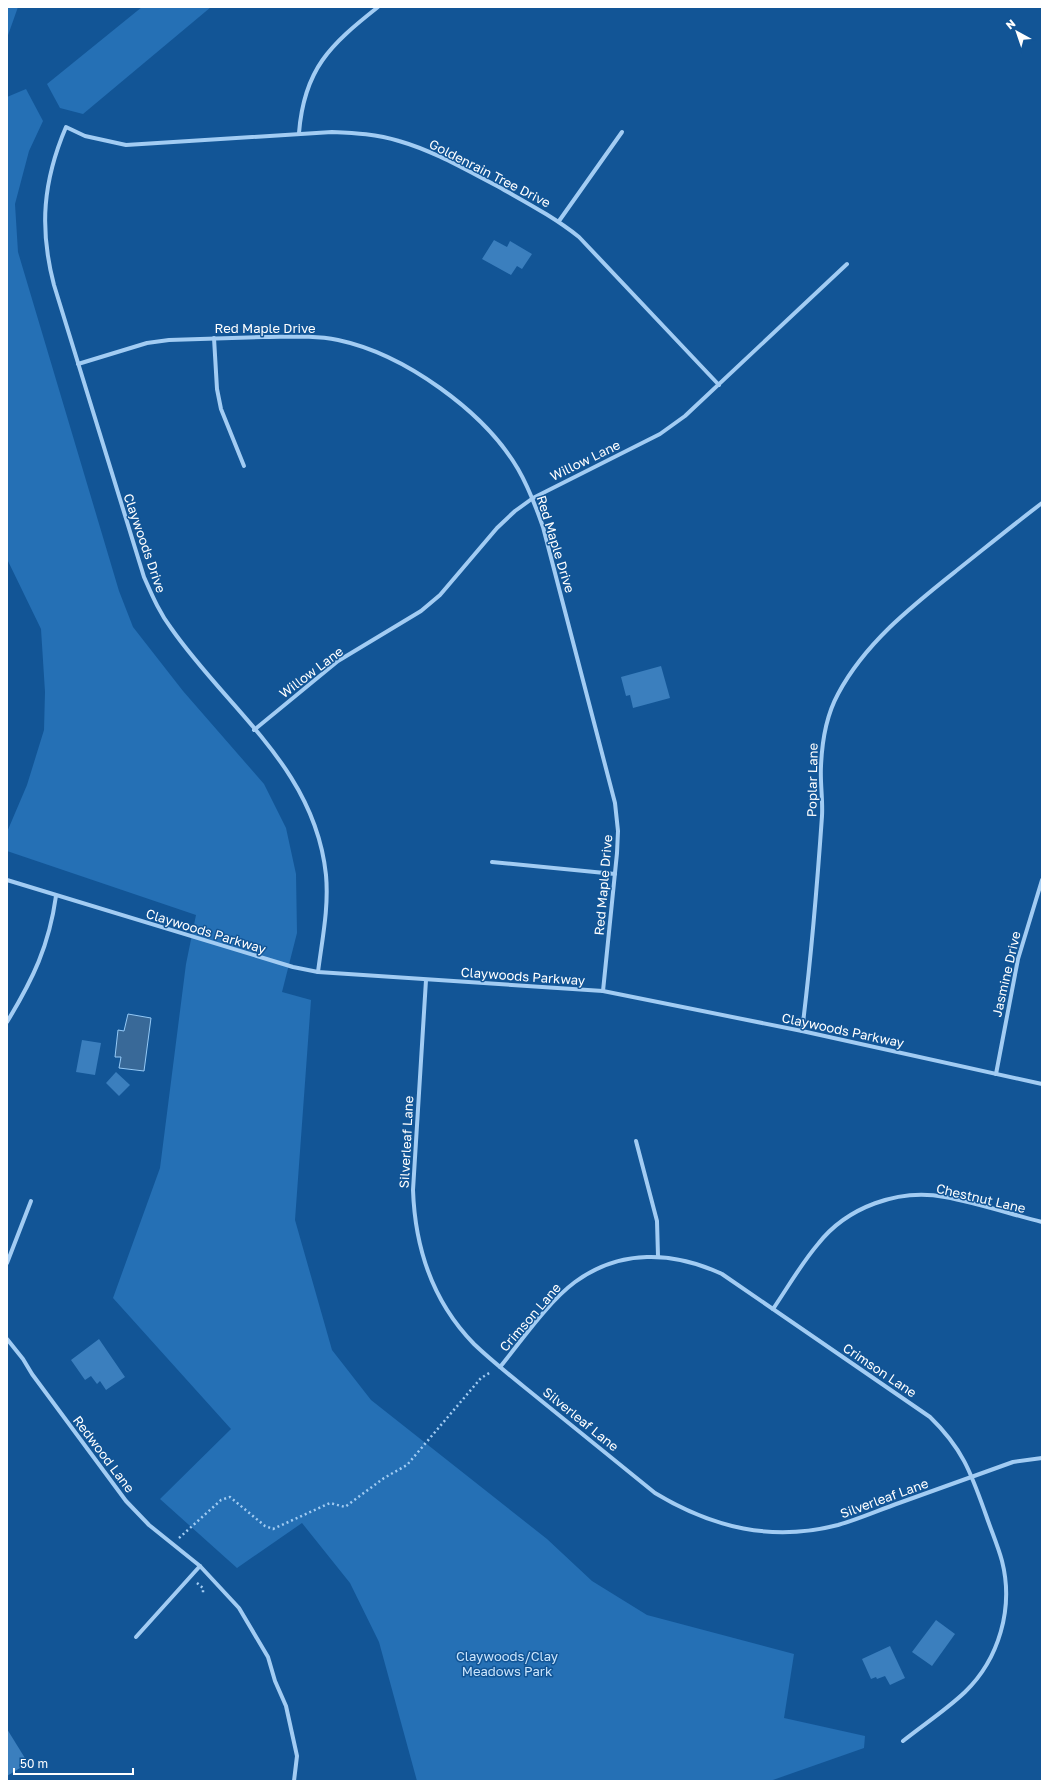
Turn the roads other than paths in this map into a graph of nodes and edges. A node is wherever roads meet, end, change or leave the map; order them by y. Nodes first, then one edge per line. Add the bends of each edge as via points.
1 (378, 7) edge
2 (66, 127) joint
3 (622, 132) dead end
4 (299, 133) junction
5 (559, 221) junction
6 (847, 264) dead end
7 (214, 338) junction
8 (78, 364) junction
9 (719, 385) junction
10 (244, 466) dead end
11 (533, 498) junction
12 (1042, 503) edge
13 (254, 730) junction
14 (492, 862) dead end
15 (615, 874) junction
16 (7, 880) edge
17 (1042, 880) edge
18 (56, 896) junction
19 (318, 972) junction
20 (426, 980) junction
21 (603, 991) junction
22 (7, 1022) edge
23 (802, 1030) junction
24 (996, 1074) junction
25 (1042, 1084) edge
26 (636, 1141) dead end
27 (31, 1201) dead end
28 (1042, 1222) edge
29 (658, 1256) junction
30 (7, 1263) edge
31 (773, 1309) junction
32 (7, 1339) edge
33 (500, 1367) junction
34 (1042, 1458) edge
35 (972, 1477) junction
36 (200, 1566) junction
37 (136, 1637) dead end
38 (903, 1741) dead end
39 (294, 1781) edge

1 - 4 street via 345,33 316,69 306,90
2 - 4 street, Goldenrain Tree Drive via 85,136 126,145
2 - 8 street, Claywoods Drive via 56,149 49,175 44,232 48,262
3 - 5 street
4 - 5 street, Goldenrain Tree Drive via 363,134 398,140 451,162
5 - 9 street, Goldenrain Tree Drive via 579,237
6 - 9 street, Willow Lane
7 - 8 street, Red Maple Drive via 146,343
7 - 10 street via 221,409
7 - 11 street, Red Maple Drive via 308,336 338,340 391,358 411,369 477,418 514,463
8 - 13 street, Claywoods Drive via 144,577 156,605 181,642
9 - 11 street, Willow Lane via 685,416 660,434
11 - 13 street, Willow Lane via 497,528 440,595 421,611 338,661
11 - 15 street, Red Maple Drive via 544,527 615,803 618,831
12 - 23 street, Poplar Lane via 907,610 852,671 838,695 826,723 823,738 823,798 812,949
13 - 19 street, Claywoods Drive via 288,770 303,796 315,824 322,850 326,902
14 - 15 street
15 - 21 street, Red Maple Drive
16 - 18 street, Claywoods Parkway
17 - 24 street, Jasmine Drive via 1018,959
18 - 19 street, Claywoods Parkway via 292,967
18 - 22 street via 42,956 32,980
19 - 20 street, Claywoods Parkway
20 - 21 street, Claywoods Parkway
20 - 33 street, Silverleaf Lane via 413,1190 419,1246 440,1299 474,1344
21 - 23 street, Claywoods Parkway
23 - 24 street, Claywoods Parkway
24 - 25 street, Claywoods Parkway
26 - 29 street via 657,1221
27 - 30 street
28 - 31 street, Chestnut Lane via 944,1197 895,1197 874,1203 855,1212 834,1227 818,1244
29 - 31 street, Crimson Lane via 680,1258 703,1265 722,1274
29 - 33 street, Crimson Lane via 611,1263 574,1282 557,1298
31 - 35 street, Crimson Lane via 930,1416 961,1454
32 - 36 street, Redwood Lane via 126,1501 149,1525
33 - 35 street, Silverleaf Lane via 655,1493 705,1519 734,1528 764,1532 817,1529 839,1524
34 - 35 street, Silverleaf Lane via 1014,1462
35 - 38 street, Crimson Lane via 1002,1561 1006,1592 1002,1628 995,1650 981,1674 955,1701
36 - 37 street
36 - 39 street, Redwood Lane via 239,1608 268,1657 294,1736 297,1756

